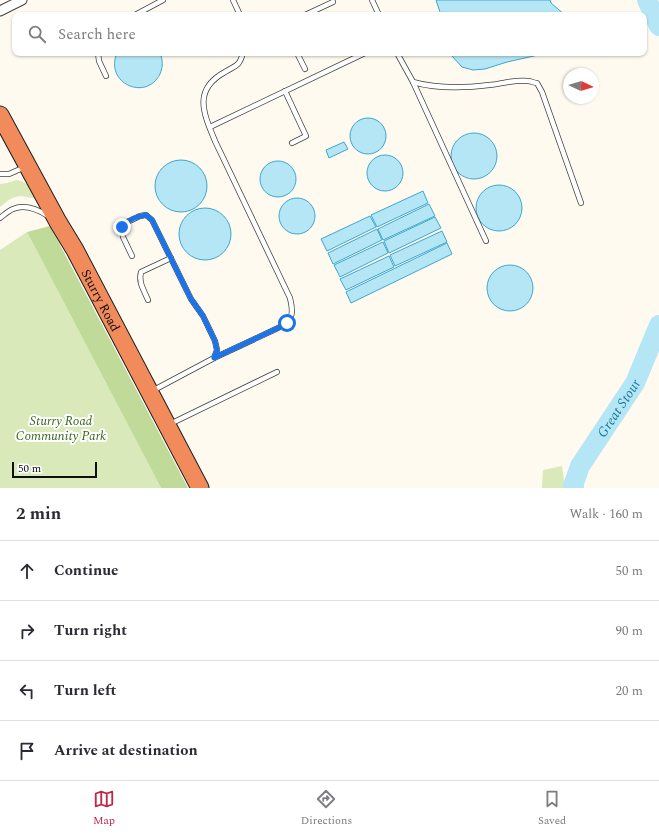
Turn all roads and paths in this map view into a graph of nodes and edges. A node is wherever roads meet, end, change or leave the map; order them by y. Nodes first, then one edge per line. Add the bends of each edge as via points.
1 (22, 0) edge
2 (164, 0) edge
3 (233, 0) edge
4 (372, 0) edge
5 (335, 1) edge
6 (0, 11) edge
7 (141, 12) edge
8 (239, 12) edge
9 (311, 12) edge
10 (378, 12) edge
11 (98, 56) edge
12 (242, 56) edge
13 (298, 56) edge
14 (359, 56) edge
15 (400, 56) edge
16 (305, 69) dead end
17 (106, 76) dead end
18 (413, 82) junction
19 (285, 91) junction
20 (0, 115) edge
21 (210, 127) junction
22 (292, 142) dead end
23 (27, 166) junction
24 (0, 174) edge
25 (581, 203) dead end
26 (0, 218) edge
27 (58, 222) junction
28 (486, 241) dead end
29 (132, 256) dead end
30 (171, 258) junction
31 (148, 300) dead end
32 (214, 358) junction
33 (277, 372) dead end
34 (149, 392) junction
35 (167, 426) junction
36 (200, 488) edge

1 - 6 street
2 - 7 lane
3 - 8 lane
4 - 10 lane
5 - 9 lane
11 - 17 lane
12 - 21 lane via 236,66 215,78 208,86 204,96 204,107
13 - 16 lane
14 - 19 lane
15 - 18 lane
18 - 25 lane via 460,88 515,81 537,84
18 - 28 lane
19 - 21 lane
19 - 22 lane via 306,136
20 - 23 highway, Sturry Road
21 - 32 lane via 290,298 292,308 287,323
23 - 24 lane via 9,174
23 - 27 highway, Sturry Road
26 - 27 lane via 14,208 31,208
27 - 34 highway, Sturry Road
29 - 30 lane via 122,227 125,223 146,215 152,220
30 - 31 lane via 141,272 140,283
30 - 32 lane via 215,341 217,350
32 - 34 lane
33 - 35 lane
34 - 35 highway, Sturry Road
35 - 36 highway, Sturry Road

